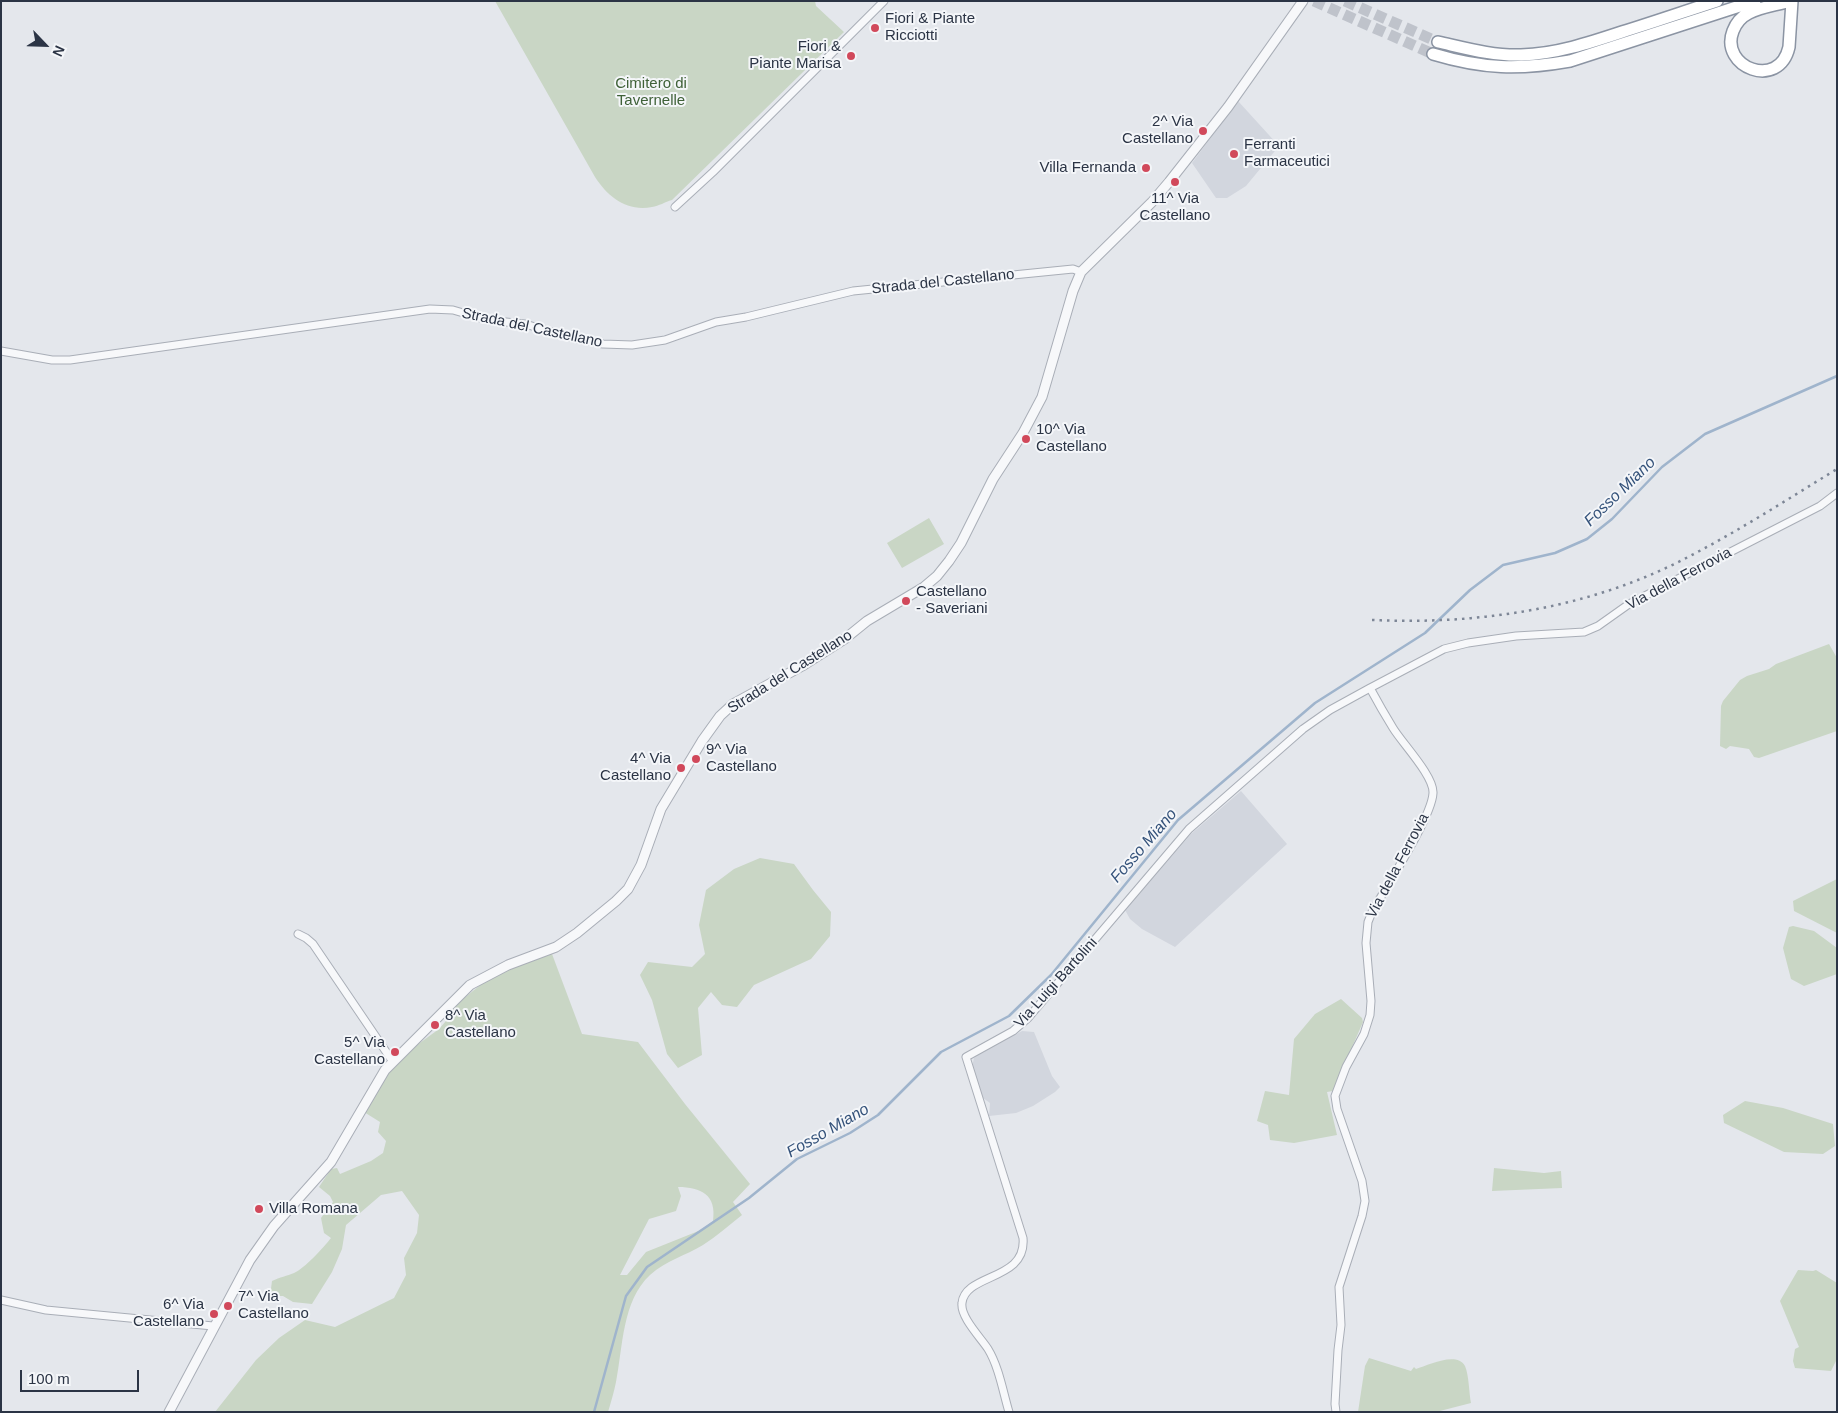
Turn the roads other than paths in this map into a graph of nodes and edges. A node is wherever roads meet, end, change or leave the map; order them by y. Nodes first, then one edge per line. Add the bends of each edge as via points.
1 (884, 1) edge
2 (1303, 1) edge
3 (1717, 1) edge
4 (1755, 1) edge
5 (1791, 1) edge
6 (1438, 42) tunnel mouth
7 (1433, 54) tunnel mouth
8 (675, 206) dead end
9 (1081, 272) junction
10 (1, 351) edge
11 (1837, 493) edge
12 (1370, 688) junction
13 (298, 934) dead end
14 (393, 1062) junction
15 (1, 1300) edge
16 (213, 1326) junction
17 (169, 1412) edge
18 (1009, 1412) edge
19 (1336, 1412) edge

1 - 8 street
2 - 9 street, Strada del Castellano via 1228,107 1169,182
3 - 6 highway via 1572,48 1544,53 1501,54
4 - 7 highway via 1570,61 1543,66 1476,65
5 - 5 highway via 1788,54 1783,62 1772,70 1756,70 1738,60 1733,50 1732,35 1740,19 1749,13
9 - 10 street, Strada del Castellano via 1073,269 853,291 716,322 665,340 632,345 602,344 525,324 430,308 70,360
9 - 14 street, Strada del Castellano via 1037,410 993,479 961,543 937,576 819,655 733,704 702,741 661,809 641,865 628,889 556,947 508,965 470,985
11 - 12 street, Via della Ferrovia via 1820,506 1629,604 1584,632 1468,642 1444,649
12 - 18 street, Via Luigi Bartolini via 1303,729 1189,829 1028,1018 1012,1032 966,1057 1024,1246 1017,1262 975,1286 962,1302 973,1330 991,1356
12 - 19 street, Via della Ferrovia via 1393,729 1424,771 1433,792 1420,827 1368,922 1370,1015 1335,1096 1362,1181 1365,1201 1339,1288 1342,1325
13 - 14 street via 312,944
14 - 16 street, Strada del Castellano via 379,1078 331,1162 261,1242
15 - 16 street via 46,1310
16 - 17 street, Strada del Castellano

